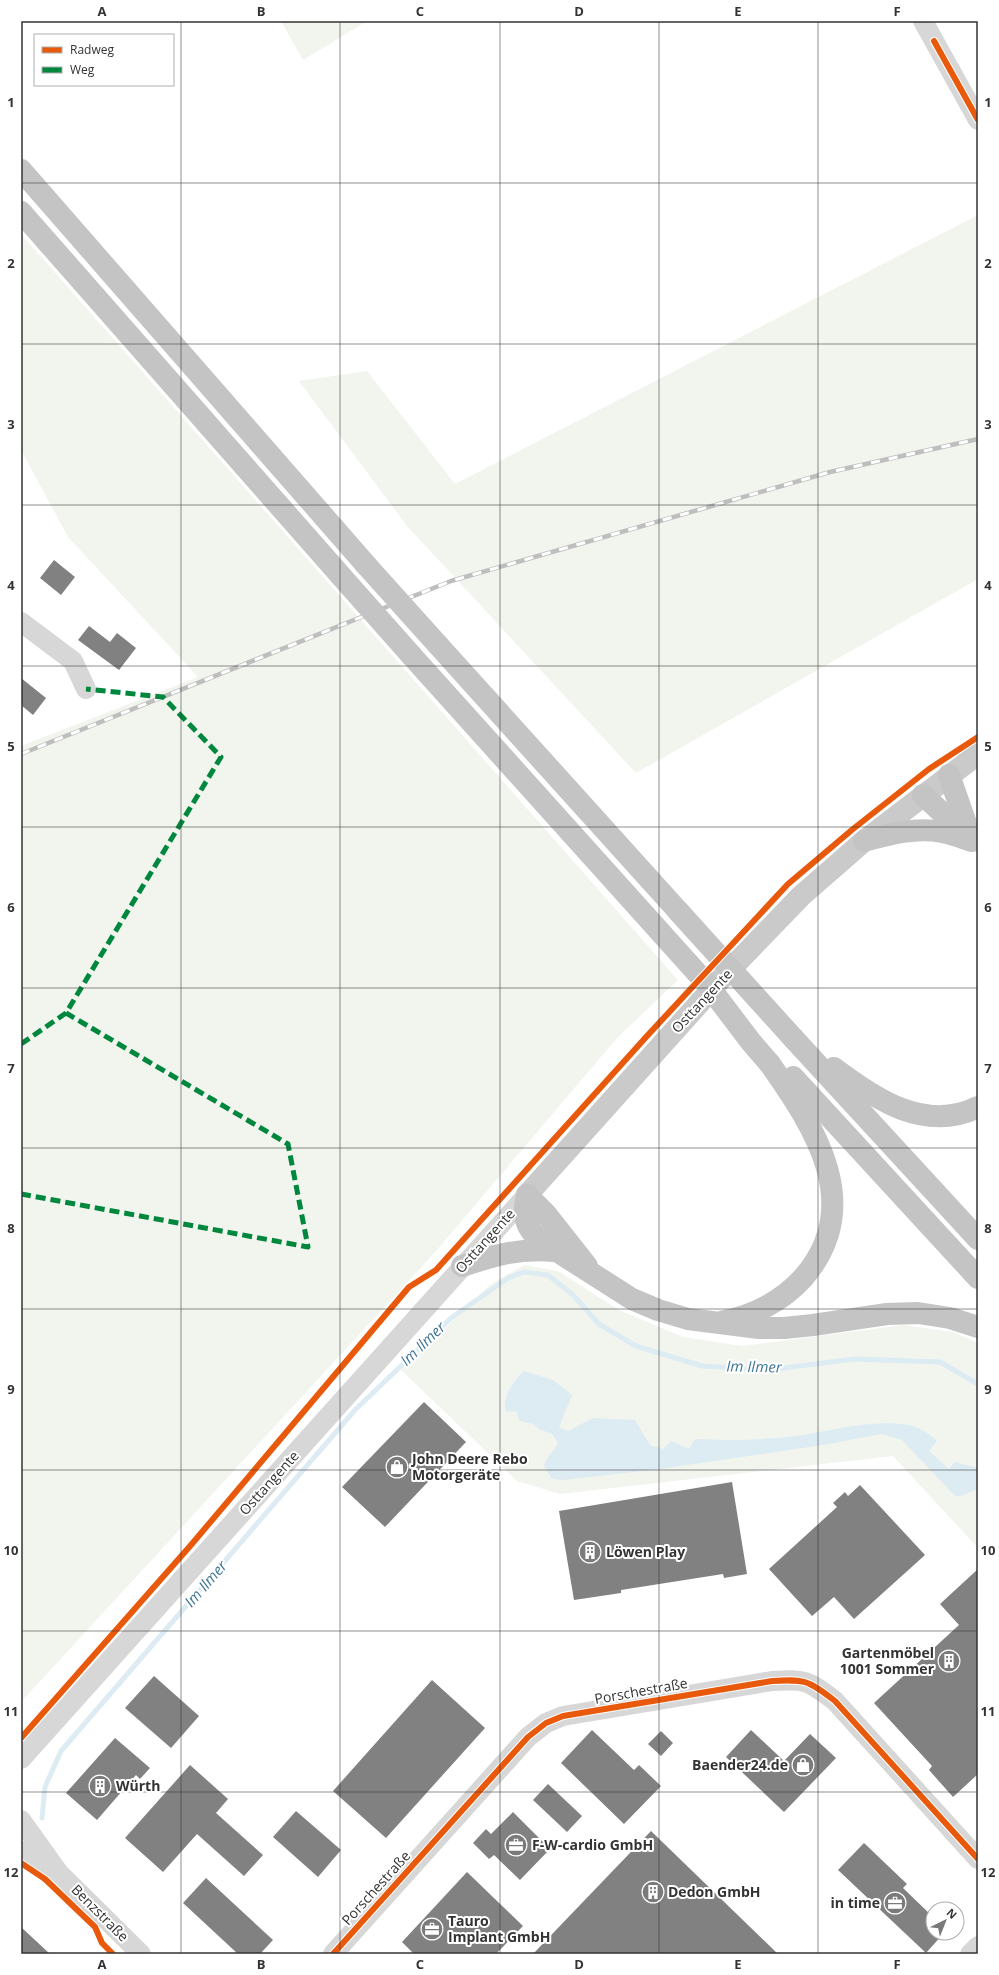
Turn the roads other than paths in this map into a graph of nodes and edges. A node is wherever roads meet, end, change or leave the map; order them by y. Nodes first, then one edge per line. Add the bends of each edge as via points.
1 (923, 21) edge
2 (978, 120) edge
3 (21, 170) edge
4 (21, 212) edge
5 (21, 622) edge
6 (86, 689) dead end
7 (978, 754) edge
8 (949, 775) junction
9 (923, 795) junction
10 (864, 841) junction
11 (975, 845) edge
12 (794, 1039) junction
13 (773, 1061) junction
14 (978, 1107) edge
15 (527, 1195) junction
16 (978, 1239) edge
17 (554, 1251) junction
18 (462, 1266) junction
19 (591, 1272) junction
20 (978, 1278) edge
21 (713, 1322) junction
22 (978, 1327) edge
23 (21, 1759) edge
24 (21, 1820) edge
25 (21, 1851) edge
26 (978, 1859) edge
27 (59, 1873) junction
28 (978, 1946) edge
29 (141, 1954) edge
30 (333, 1954) edge
31 (970, 1954) edge

1 - 2 street
3 - 12 highway, bridge via 367,566
4 - 13 highway, bridge via 411,655 706,984 751,1042
5 - 6 street via 72,661
7 - 8 main road, Osttangente
8 - 9 main road, Osttangente
8 - 11 highway
9 - 10 main road, Osttangente
9 - 11 highway
10 - 11 highway via 894,833 920,830 943,832
10 - 15 main road, Osttangente via 833,866 774,923
12 - 14 highway via 876,1098 908,1112 926,1116 950,1116
12 - 16 highway
13 - 20 highway
13 - 21 highway via 818,1141 831,1183 833,1204 830,1221 820,1253 796,1286 782,1297 752,1313
15 - 17 highway via 524,1214 528,1229 540,1242
15 - 18 street, Osttangente
15 - 19 highway via 546,1214
17 - 18 highway via 510,1252
17 - 19 highway
18 - 23 street, Osttangente
19 - 21 highway via 646,1305 671,1314
21 - 22 highway via 759,1328 784,1328 887,1314 918,1313 950,1318
24 - 27 street, Benzstraße
25 - 27 street, Benzstraße
26 - 30 street, Porschestraße via 835,1701 816,1686 798,1679 772,1681 563,1716 546,1723 528,1738
27 - 29 street, Benzstraße
28 - 31 street

